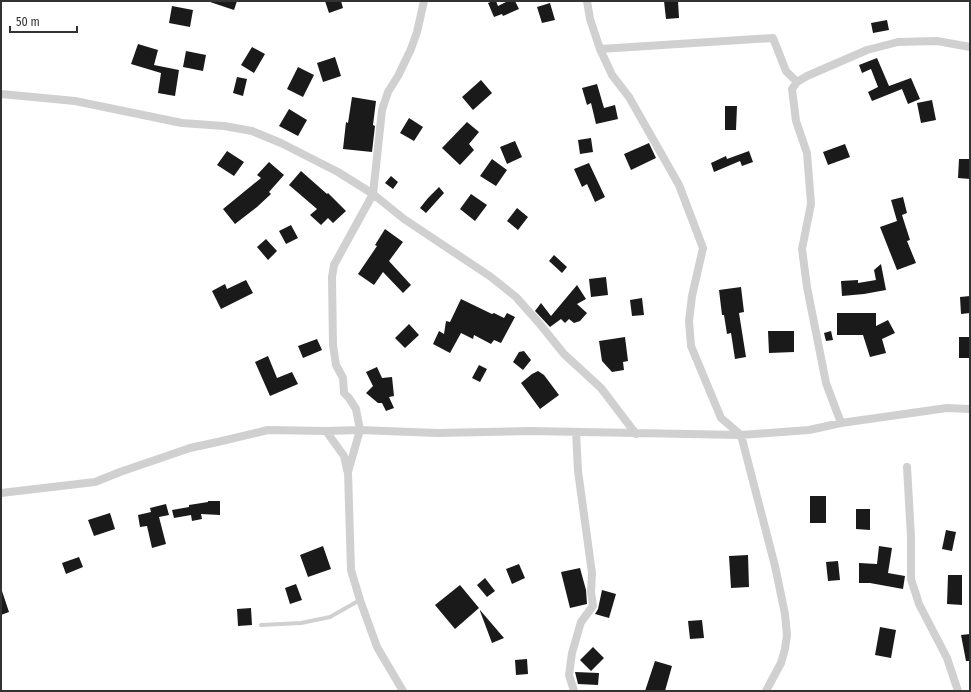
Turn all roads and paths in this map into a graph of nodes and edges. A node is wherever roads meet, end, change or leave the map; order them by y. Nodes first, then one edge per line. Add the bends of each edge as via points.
1 (424, 1) edge
2 (587, 1) edge
3 (970, 48) edge
4 (600, 49) junction
5 (797, 82) junction
6 (1, 94) edge
7 (373, 194) junction
8 (970, 409) edge
9 (841, 423) junction
10 (360, 430) junction
11 (326, 431) junction
12 (576, 432) junction
13 (636, 434) junction
14 (740, 435) junction
15 (907, 467) dead end
16 (348, 472) junction
17 (1, 493) edge
18 (360, 600) junction
19 (261, 625) dead end
20 (769, 689) edge
21 (403, 691) edge
22 (574, 691) edge
23 (958, 691) edge

1 - 7 street via 412,48 388,92 382,110
2 - 4 street
3 - 5 street via 937,41 898,42 867,50
4 - 5 street via 773,38 786,71
4 - 14 street via 612,75 629,97 679,185 704,248 692,296 690,346 721,418
5 - 9 street via 792,89 796,121 807,153 811,204 802,249 826,383
6 - 7 street via 75,101 182,123 252,131 324,165
7 - 10 street via 334,265 332,277 332,345 336,365 343,378 344,393 356,409
7 - 13 street via 404,219 491,277 516,297 564,354 601,388
8 - 9 street via 947,408
9 - 14 street via 809,430
10 - 11 street
10 - 12 street via 437,433
10 - 16 street
11 - 16 street via 344,456
11 - 17 street via 268,430 190,448 96,482
12 - 13 street
12 - 22 street via 578,471 592,573 593,606 580,622 572,653 569,675
13 - 14 street
14 - 20 street via 775,566 787,635 781,663
15 - 23 street via 911,579 917,599 947,658
16 - 18 street via 351,570
18 - 19 lane via 330,617
18 - 21 street via 377,647

